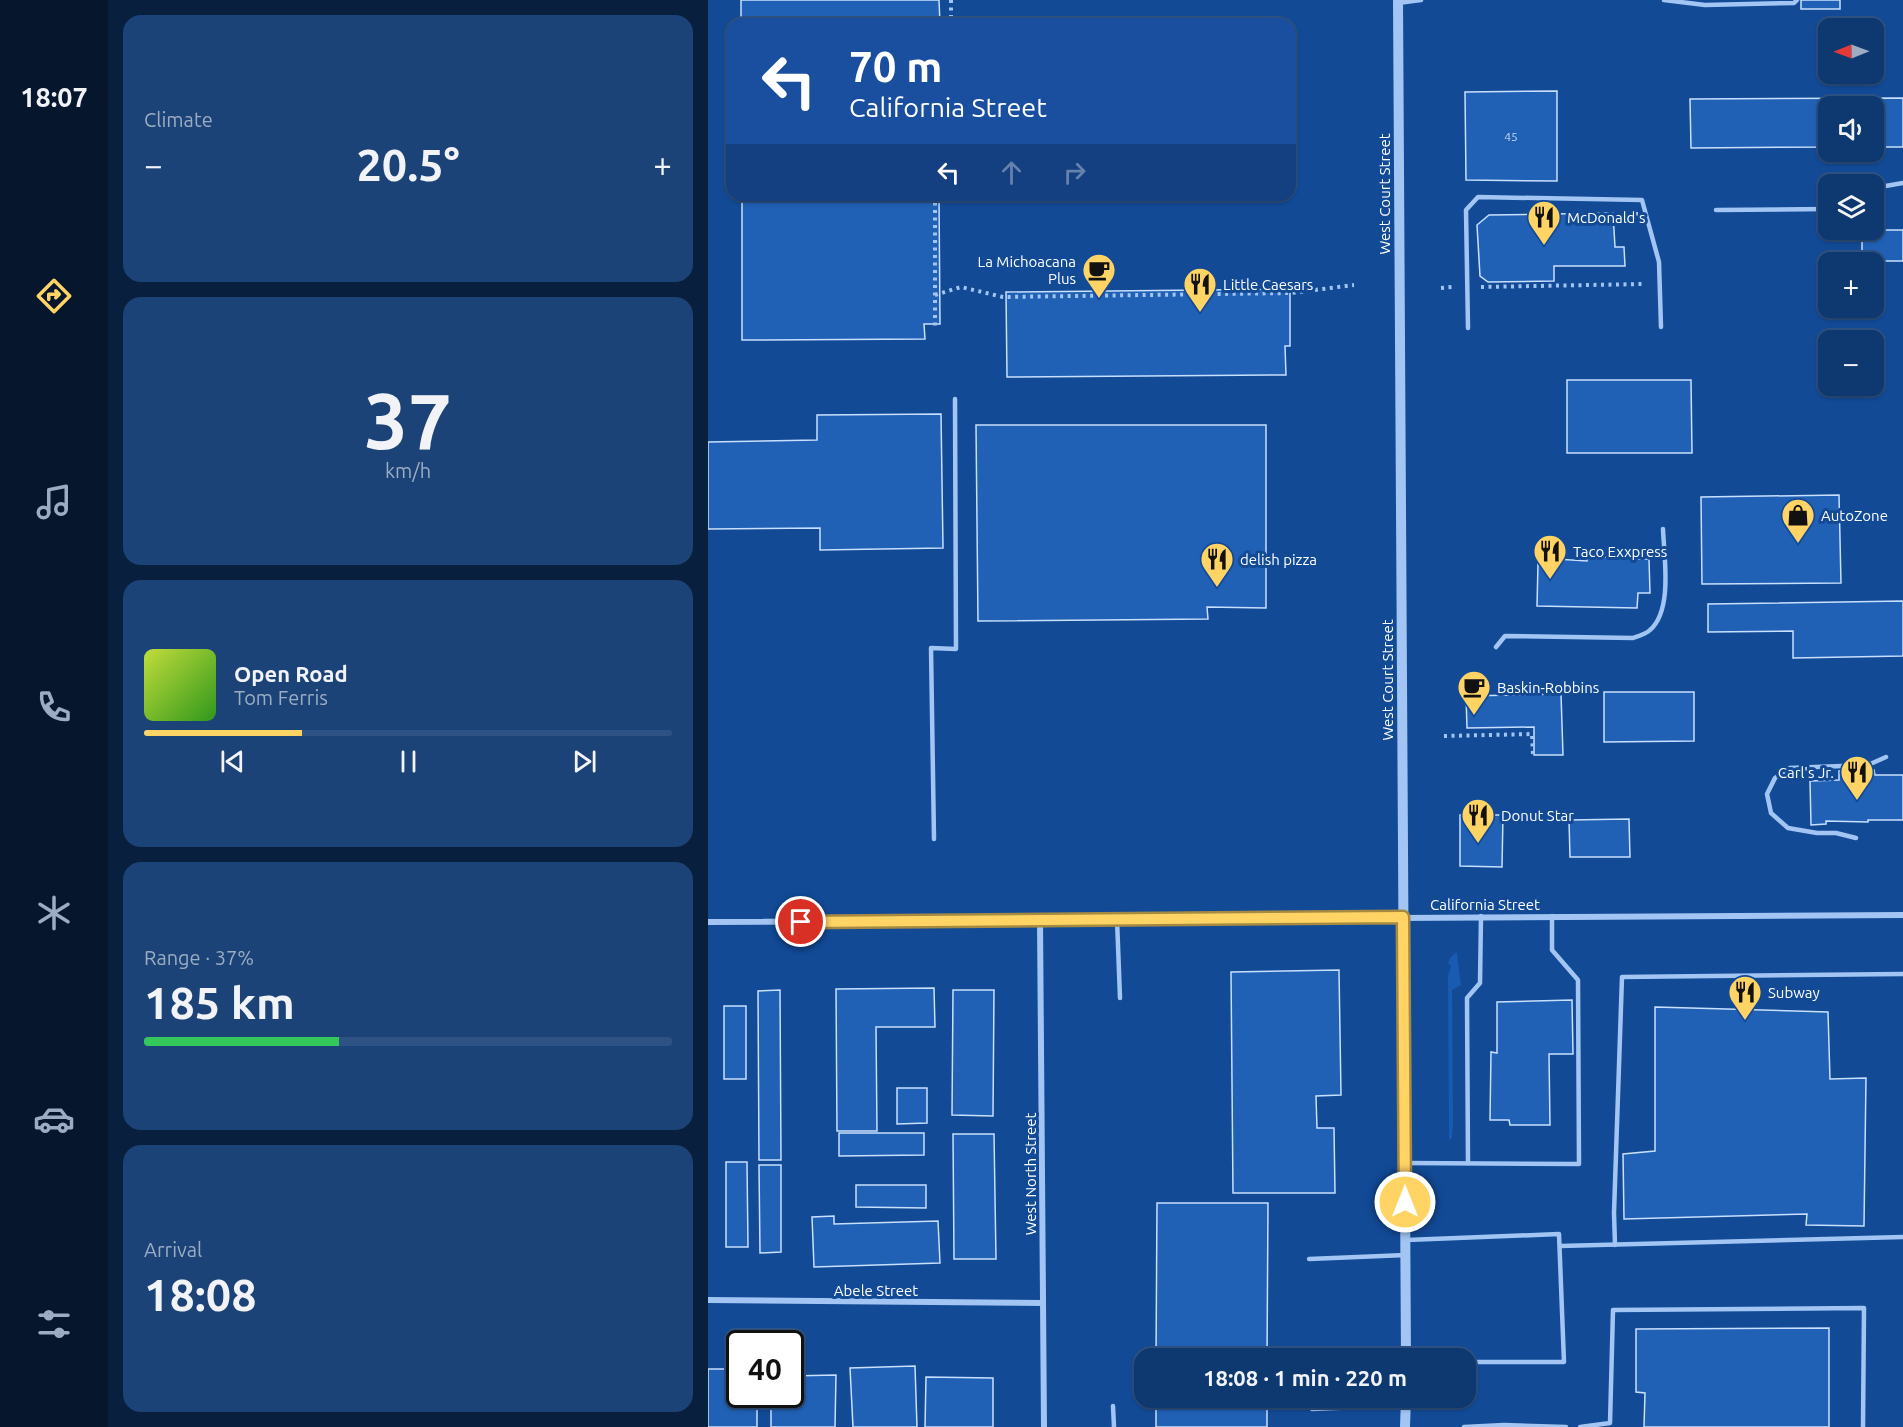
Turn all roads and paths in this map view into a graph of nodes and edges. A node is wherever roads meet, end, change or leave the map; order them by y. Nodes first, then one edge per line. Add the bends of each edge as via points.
1 (951, 0) edge
2 (1421, 0) edge
3 (1664, 0) edge
4 (1797, 0) edge
5 (1398, 2) edge
6 (951, 18) edge
7 (1903, 183) edge
8 (1884, 186) edge
9 (935, 201) edge
10 (1818, 209) edge
11 (1716, 210) dead end
12 (1654, 284) dead end
13 (1354, 285) dead end
14 (1467, 287) junction
15 (1441, 288) dead end
16 (935, 295) junction
17 (1661, 327) dead end
18 (1468, 328) dead end
19 (935, 330) dead end
20 (955, 399) dead end
21 (1663, 529) dead end
22 (1496, 647) dead end
23 (1444, 736) dead end
24 (1533, 755) dead end
25 (1886, 757) dead end
26 (1856, 838) dead end
27 (934, 839) dead end
28 (1903, 915) edge
29 (1481, 916) junction
30 (1552, 916) junction
31 (1403, 917) junction
32 (1118, 919) junction
33 (1040, 920) junction
34 (708, 922) edge
35 (1903, 974) edge
36 (1120, 998) dead end
37 (1405, 1163) junction
38 (1468, 1163) junction
39 (1903, 1237) edge
40 (1405, 1240) junction
41 (1615, 1245) junction
42 (1560, 1246) junction
43 (1406, 1255) junction
44 (1309, 1259) dead end
45 (708, 1300) edge
46 (1043, 1303) junction
47 (1406, 1348) edge
48 (1476, 1362) edge
49 (1113, 1406) dead end
50 (1324, 1408) edge
51 (1406, 1408) edge
52 (1312, 1409) dead end
53 (1504, 1426) edge
54 (1044, 1427) edge
55 (1114, 1427) edge
56 (1405, 1427) edge
57 (1464, 1427) edge
58 (1566, 1427) edge
59 (1580, 1427) edge
60 (1863, 1427) edge

1 - 6 path
2 - 5 lane
3 - 4 lane via 1705,4
5 - 31 street, West Court Street
7 - 8 lane
9 - 16 path
10 - 11 lane
12 - 14 path
13 - 16 path via 1291,293 1003,297 961,287
14 - 15 path
14 - 17 lane via 1466,210 1478,197 1642,200 1659,261
14 - 18 lane
16 - 19 path
20 - 27 lane via 956,649 931,648
21 - 22 lane via 1663,609 1649,632 1633,638 1504,636
23 - 24 path via 1532,734
25 - 26 lane via 1868,765 1789,768 1775,778 1767,794 1771,813 1788,828
28 - 30 street, California Street
29 - 30 street, California Street
29 - 31 street, California Street
29 - 38 lane via 1480,983 1467,998
30 - 38 lane via 1552,950 1578,980 1579,1164
31 - 32 street, California Street
31 - 37 street, West Court Street
32 - 33 street, California Street
32 - 36 lane
33 - 34 street, California Street
33 - 46 street, West North Street
35 - 41 lane via 1622,977
37 - 38 lane
37 - 40 street, West Court Street
39 - 41 lane
40 - 42 lane via 1559,1234
40 - 43 street, West Court Street
41 - 42 lane
42 - 48 lane via 1564,1362
43 - 44 lane
43 - 47 street, West Court Street
45 - 46 street, Abele Street
46 - 54 street, West North Street
49 - 55 lane
50 - 52 lane
51 - 56 street
53 - 57 lane
53 - 58 lane
59 - 60 lane via 1610,1423 1613,1310 1864,1308

